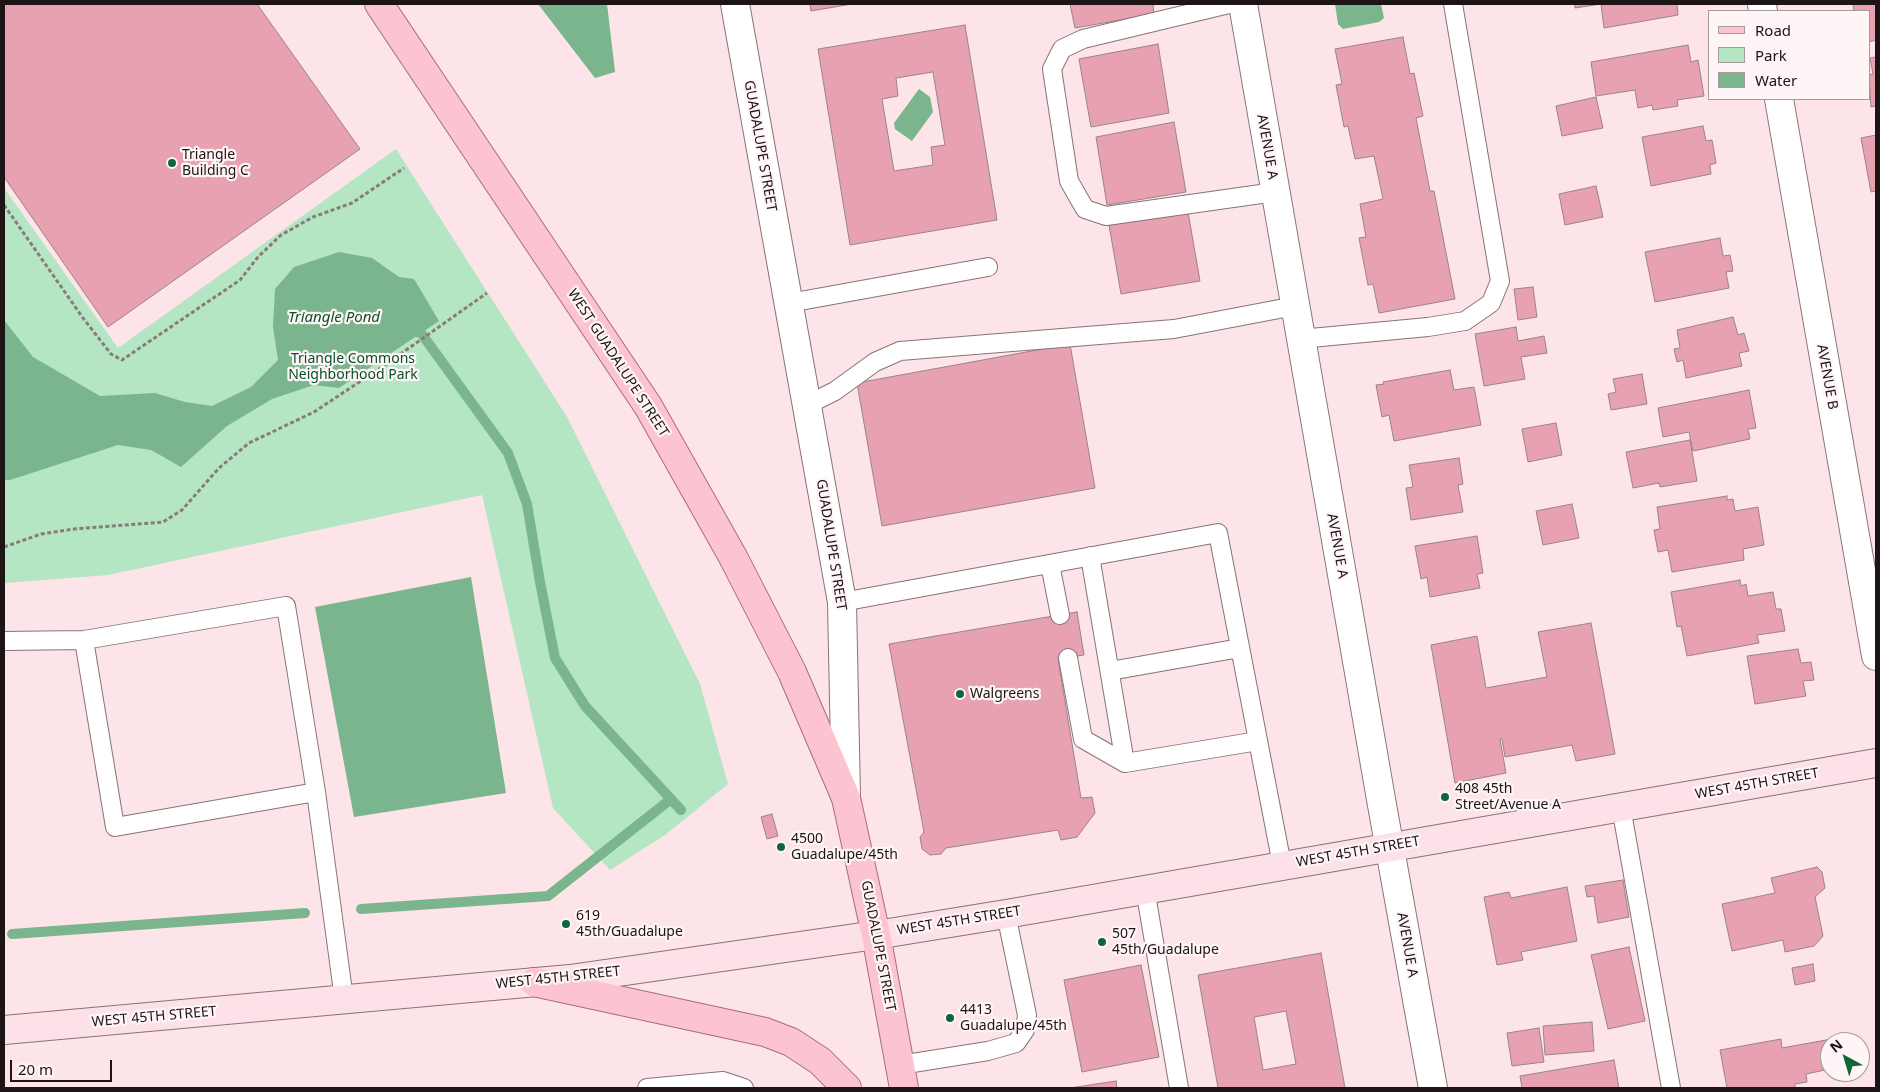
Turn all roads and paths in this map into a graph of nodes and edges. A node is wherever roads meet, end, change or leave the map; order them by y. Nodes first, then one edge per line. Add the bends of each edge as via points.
1 (379, 4) edge
2 (735, 4) edge
3 (1229, 4) edge
4 (1243, 4) edge
5 (1453, 4) edge
6 (1778, 100) edge
7 (404, 168) dead end
8 (1275, 192) junction
9 (4, 205) edge
10 (988, 267) dead end
11 (486, 292) dead end
12 (789, 303) junction
13 (1295, 306) junction
14 (1300, 339) junction
15 (807, 405) junction
16 (4, 547) edge
17 (1090, 556) junction
18 (1050, 564) junction
19 (842, 602) junction
20 (1060, 615) dead end
21 (84, 640) junction
22 (4, 641) edge
23 (1240, 648) junction
24 (1876, 656) edge
25 (1068, 658) dead end
26 (1110, 671) junction
27 (1258, 741) junction
28 (1125, 763) junction
29 (1876, 763) edge
30 (316, 792) junction
31 (846, 798) junction
32 (1621, 807) junction
33 (1389, 847) junction
34 (1282, 865) junction
35 (1145, 889) junction
36 (1006, 914) junction
37 (876, 935) junction
38 (534, 982) junction
39 (344, 999) junction
40 (4, 1030) edge
41 (902, 1076) edge
42 (647, 1088) edge
43 (744, 1088) edge
44 (847, 1088) edge
45 (1179, 1088) edge
46 (1433, 1088) edge
47 (1671, 1088) edge

1 - 31 main road, WEST GUADALUPE STREET via 648,406 733,557 792,672
2 - 12 street, GUADALUPE STREET
3 - 8 lane via 1083,39 1062,49 1052,68 1069,181 1085,209 1106,216
4 - 8 street, AVENUE A
5 - 14 lane via 1500,281 1491,304 1465,321
6 - 24 street, AVENUE B
7 - 9 path via 352,203 313,217 281,234 240,280 122,360 111,354 83,318
8 - 13 street, AVENUE A
10 - 12 lane
11 - 16 path via 385,366 314,412 249,443 218,468 182,510 163,522 41,534
12 - 15 street, GUADALUPE STREET
13 - 14 street, AVENUE A
13 - 15 lane via 1174,329 900,352 874,362 835,391
14 - 33 street, AVENUE A
15 - 19 street, GUADALUPE STREET
17 - 18 lane
17 - 23 lane via 1218,533
17 - 26 lane
18 - 19 lane
18 - 20 lane
19 - 31 street, GUADALUPE STREET
21 - 22 lane
21 - 30 lane via 286,606
21 - 30 lane via 115,827
23 - 26 lane
23 - 27 lane
25 - 28 lane via 1083,739
26 - 28 lane
27 - 28 lane
27 - 34 lane
29 - 32 main road, WEST 45TH STREET
30 - 39 lane
31 - 37 main road, GUADALUPE STREET
32 - 33 main road, WEST 45TH STREET
32 - 47 lane
33 - 34 main road, WEST 45TH STREET
33 - 46 street, AVENUE A
34 - 35 main road, WEST 45TH STREET
35 - 36 main road, WEST 45TH STREET
35 - 45 lane
36 - 37 main road, WEST 45TH STREET
36 - 41 lane via 1027,1015 1025,1030 1016,1043
37 - 38 main road, WEST 45TH STREET
37 - 41 main road, GUADALUPE STREET
38 - 39 main road, WEST 45TH STREET
38 - 44 main road via 765,1032 791,1042 820,1061
39 - 40 main road, WEST 45TH STREET
42 - 43 lane via 723,1080

